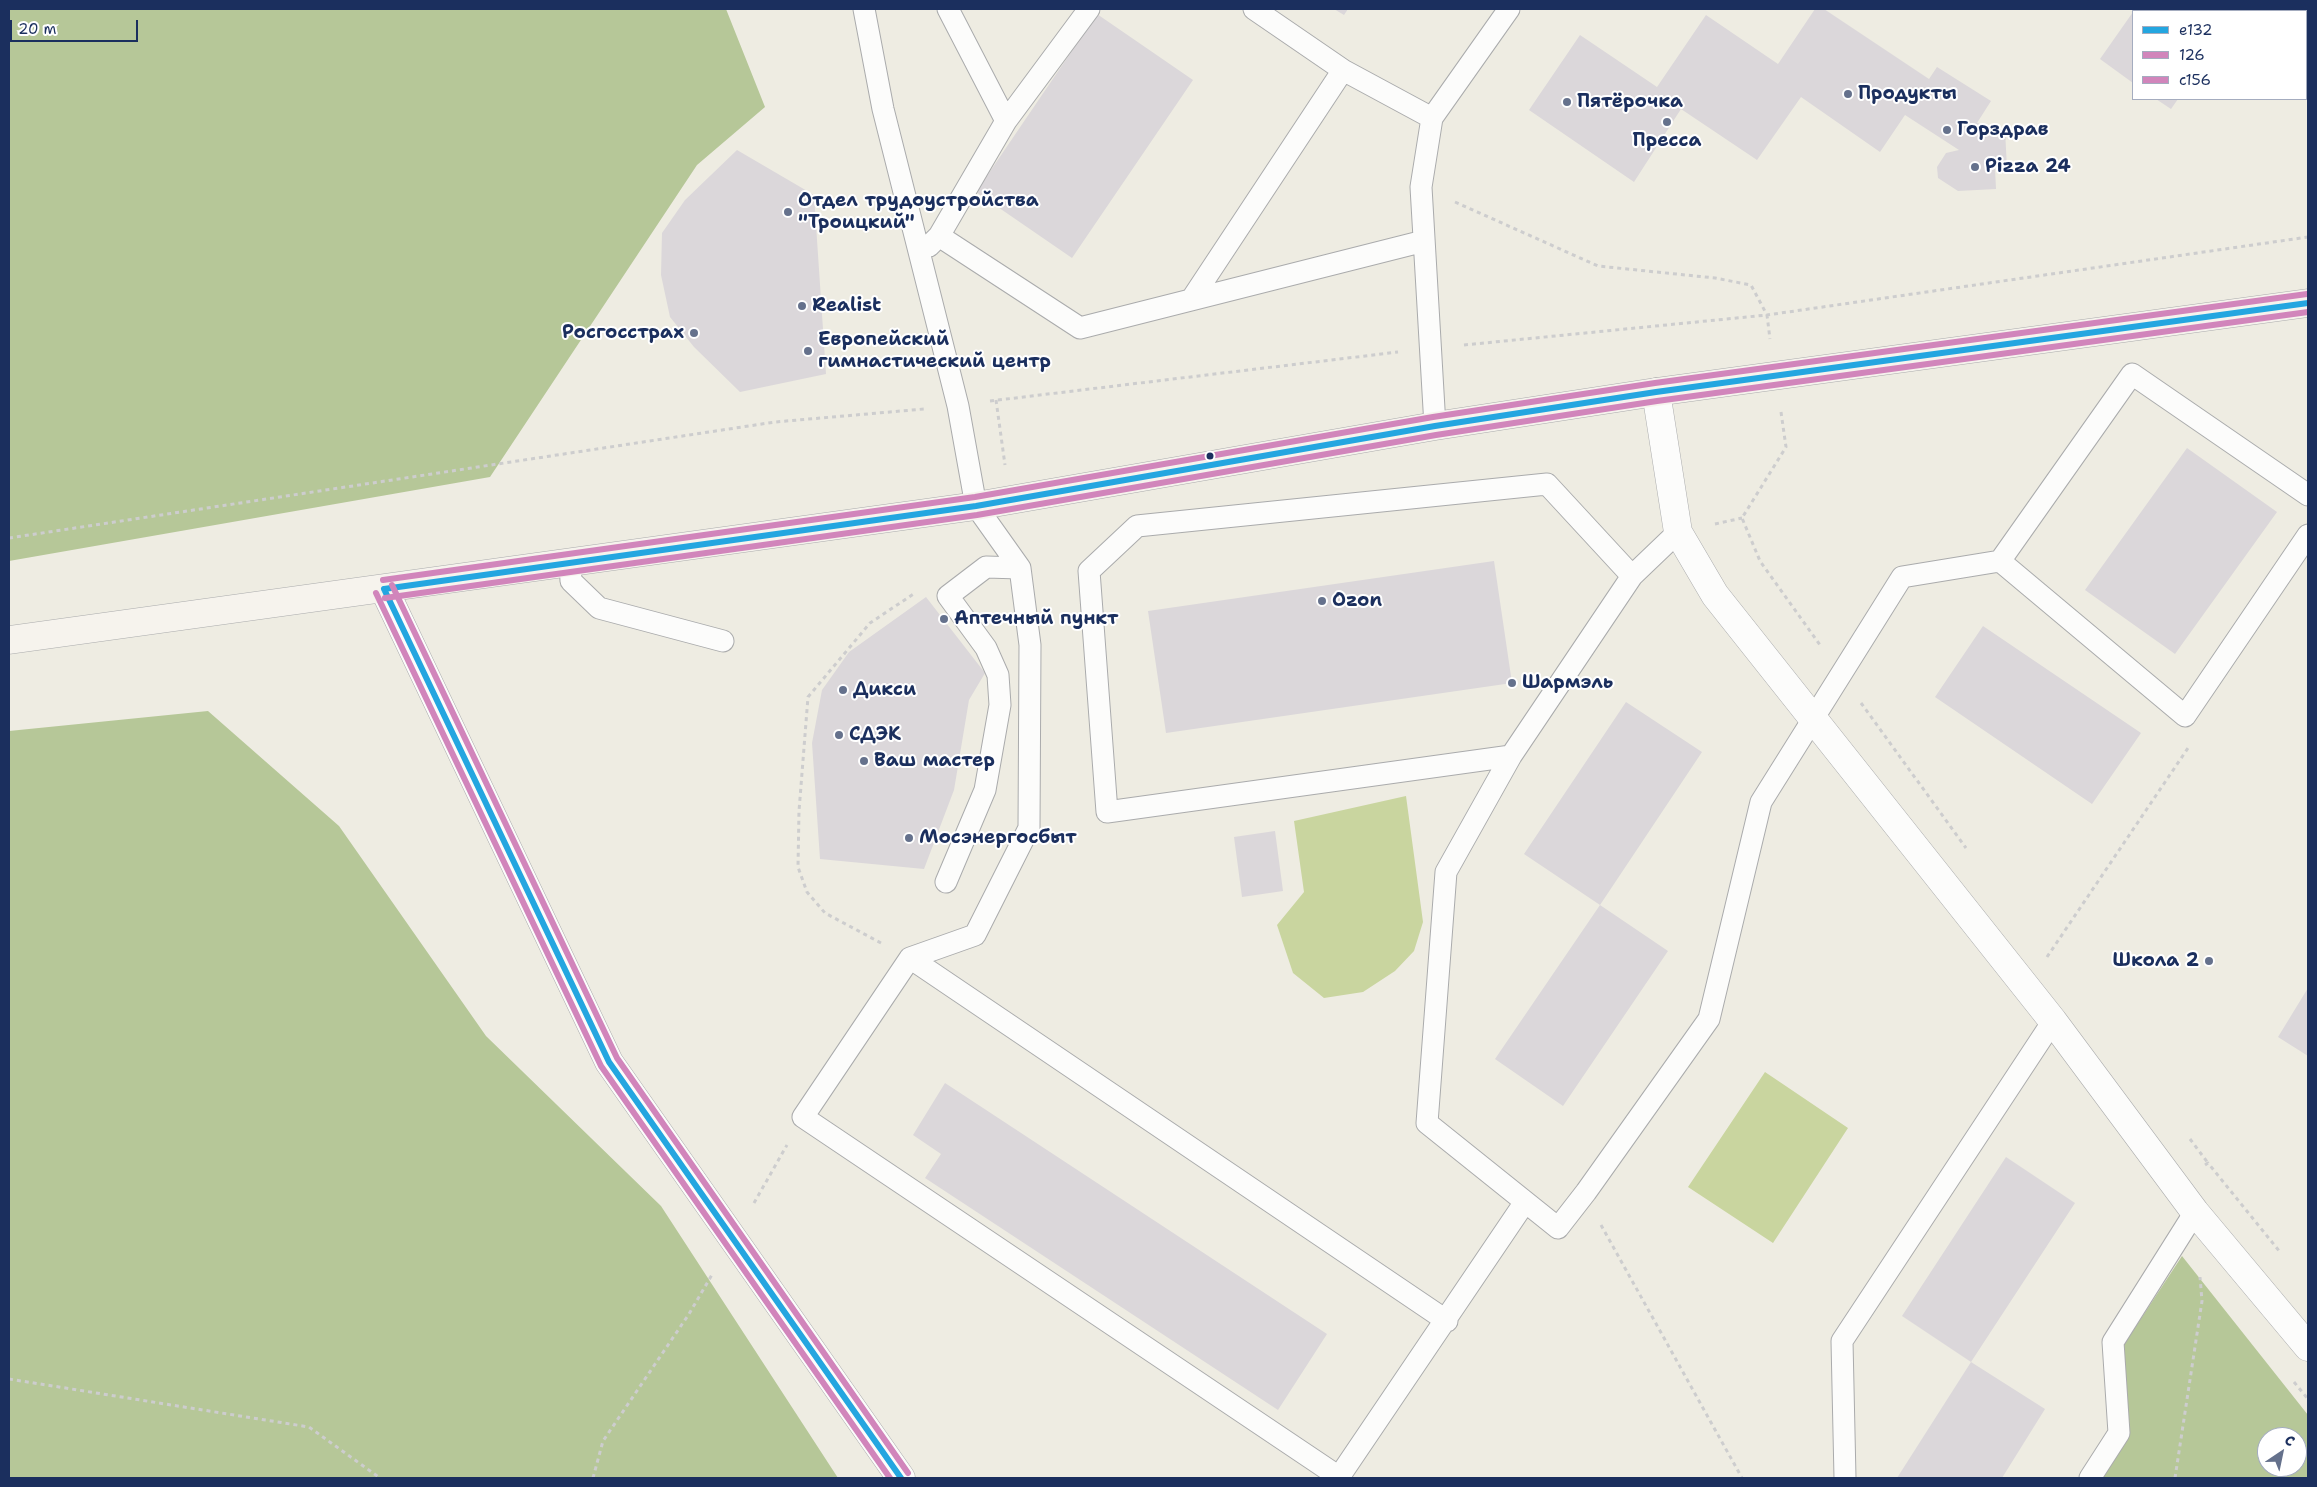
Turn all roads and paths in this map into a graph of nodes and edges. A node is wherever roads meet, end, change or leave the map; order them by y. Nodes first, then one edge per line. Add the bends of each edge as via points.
1 (864, 9) edge
2 (948, 9) edge
3 (1089, 9) edge
4 (1254, 9) edge
5 (1509, 9) edge
6 (1343, 70) junction
7 (1432, 118) junction
8 (1006, 122) junction
9 (1421, 188) junction
10 (938, 236) junction
11 (2308, 238) edge
12 (1424, 241) junction
13 (921, 255) junction
14 (1191, 300) junction
15 (2308, 303) edge
16 (1767, 315) junction
17 (1431, 348) junction
18 (1776, 376) junction
19 (1656, 392) junction
20 (996, 400) junction
21 (958, 406) junction
22 (1435, 426) junction
23 (2308, 495) edge
24 (1010, 498) junction
25 (976, 506) junction
26 (1678, 532) junction
27 (2308, 535) edge
28 (9, 538) edge
29 (2000, 561) junction
30 (570, 563) junction
31 (1020, 568) junction
32 (1632, 576) junction
33 (384, 588) junction
34 (923, 588) dead end
35 (9, 640) edge
36 (723, 641) dead end
37 (1841, 674) junction
38 (1813, 719) junction
39 (2191, 744) dead end
40 (1511, 756) junction
41 (1972, 856) dead end
42 (946, 882) dead end
43 (2040, 951) dead end
44 (910, 958) junction
45 (2053, 1021) junction
46 (803, 1117) junction
47 (2184, 1132) dead end
48 (2208, 1162) junction
49 (2178, 1188) junction
50 (1586, 1192) junction
51 (1525, 1202) junction
52 (752, 1206) dead end
53 (2195, 1212) junction
54 (2285, 1258) dead end
55 (713, 1272) dead end
56 (2200, 1275) dead end
57 (1447, 1320) junction
58 (2308, 1348) edge
59 (9, 1379) edge
60 (380, 1478) edge
61 (593, 1478) edge
62 (901, 1478) edge
63 (1742, 1478) edge
64 (1845, 1478) edge
65 (2090, 1478) edge
66 (2175, 1478) edge

1 - 13 lane via 883,109
2 - 8 lane
3 - 8 lane
4 - 6 lane
5 - 7 lane
6 - 7 lane
6 - 14 lane
7 - 9 lane
8 - 10 lane
9 - 12 lane
9 - 16 path via 1598,266 1716,278 1751,286
10 - 13 lane
10 - 14 lane via 1080,328
11 - 16 path
12 - 14 lane
12 - 17 lane
13 - 21 lane
15 - 18 street
16 - 17 path
16 - 18 path
17 - 20 path
17 - 22 lane
18 - 19 street
18 - 37 path via 1786,447 1742,518 1760,561
19 - 22 street
19 - 26 street
20 - 21 path
20 - 24 path
21 - 25 lane
21 - 28 path via 775,422
22 - 24 street
23 - 29 lane via 2132,374
24 - 25 street
25 - 30 street
25 - 31 lane
26 - 32 lane
26 - 38 street via 1715,595
27 - 29 lane via 2185,716
29 - 37 lane via 1902,577
30 - 33 street
30 - 36 lane via 571,581 599,608
31 - 42 lane via 986,567 948,596 986,648 998,675 1000,706 985,790
31 - 44 lane via 1030,645 1029,828 975,935
32 - 40 lane
32 - 40 lane via 1547,484 1137,526 1089,571 1107,812
33 - 35 street
33 - 62 street via 609,1062
34 - 44 path via 870,623 808,696 799,811 798,867 807,892 825,913
37 - 38 lane
37 - 41 path
38 - 45 street
38 - 50 lane via 1761,802 1709,1019
39 - 43 path via 2046,959
40 - 51 lane via 1446,872 1427,1123
44 - 46 lane
44 - 57 lane
45 - 49 street
45 - 64 lane via 1842,1341
46 - 52 path
46 - 57 lane via 1339,1477
47 - 48 path
48 - 49 path
48 - 54 path
49 - 53 street
50 - 51 lane via 1558,1228
50 - 63 path via 1609,1241
51 - 57 lane
53 - 58 street
53 - 65 lane via 2113,1342 2119,1433
55 - 61 path via 689,1314 603,1441
56 - 66 path via 2202,1301
59 - 60 path via 309,1428

